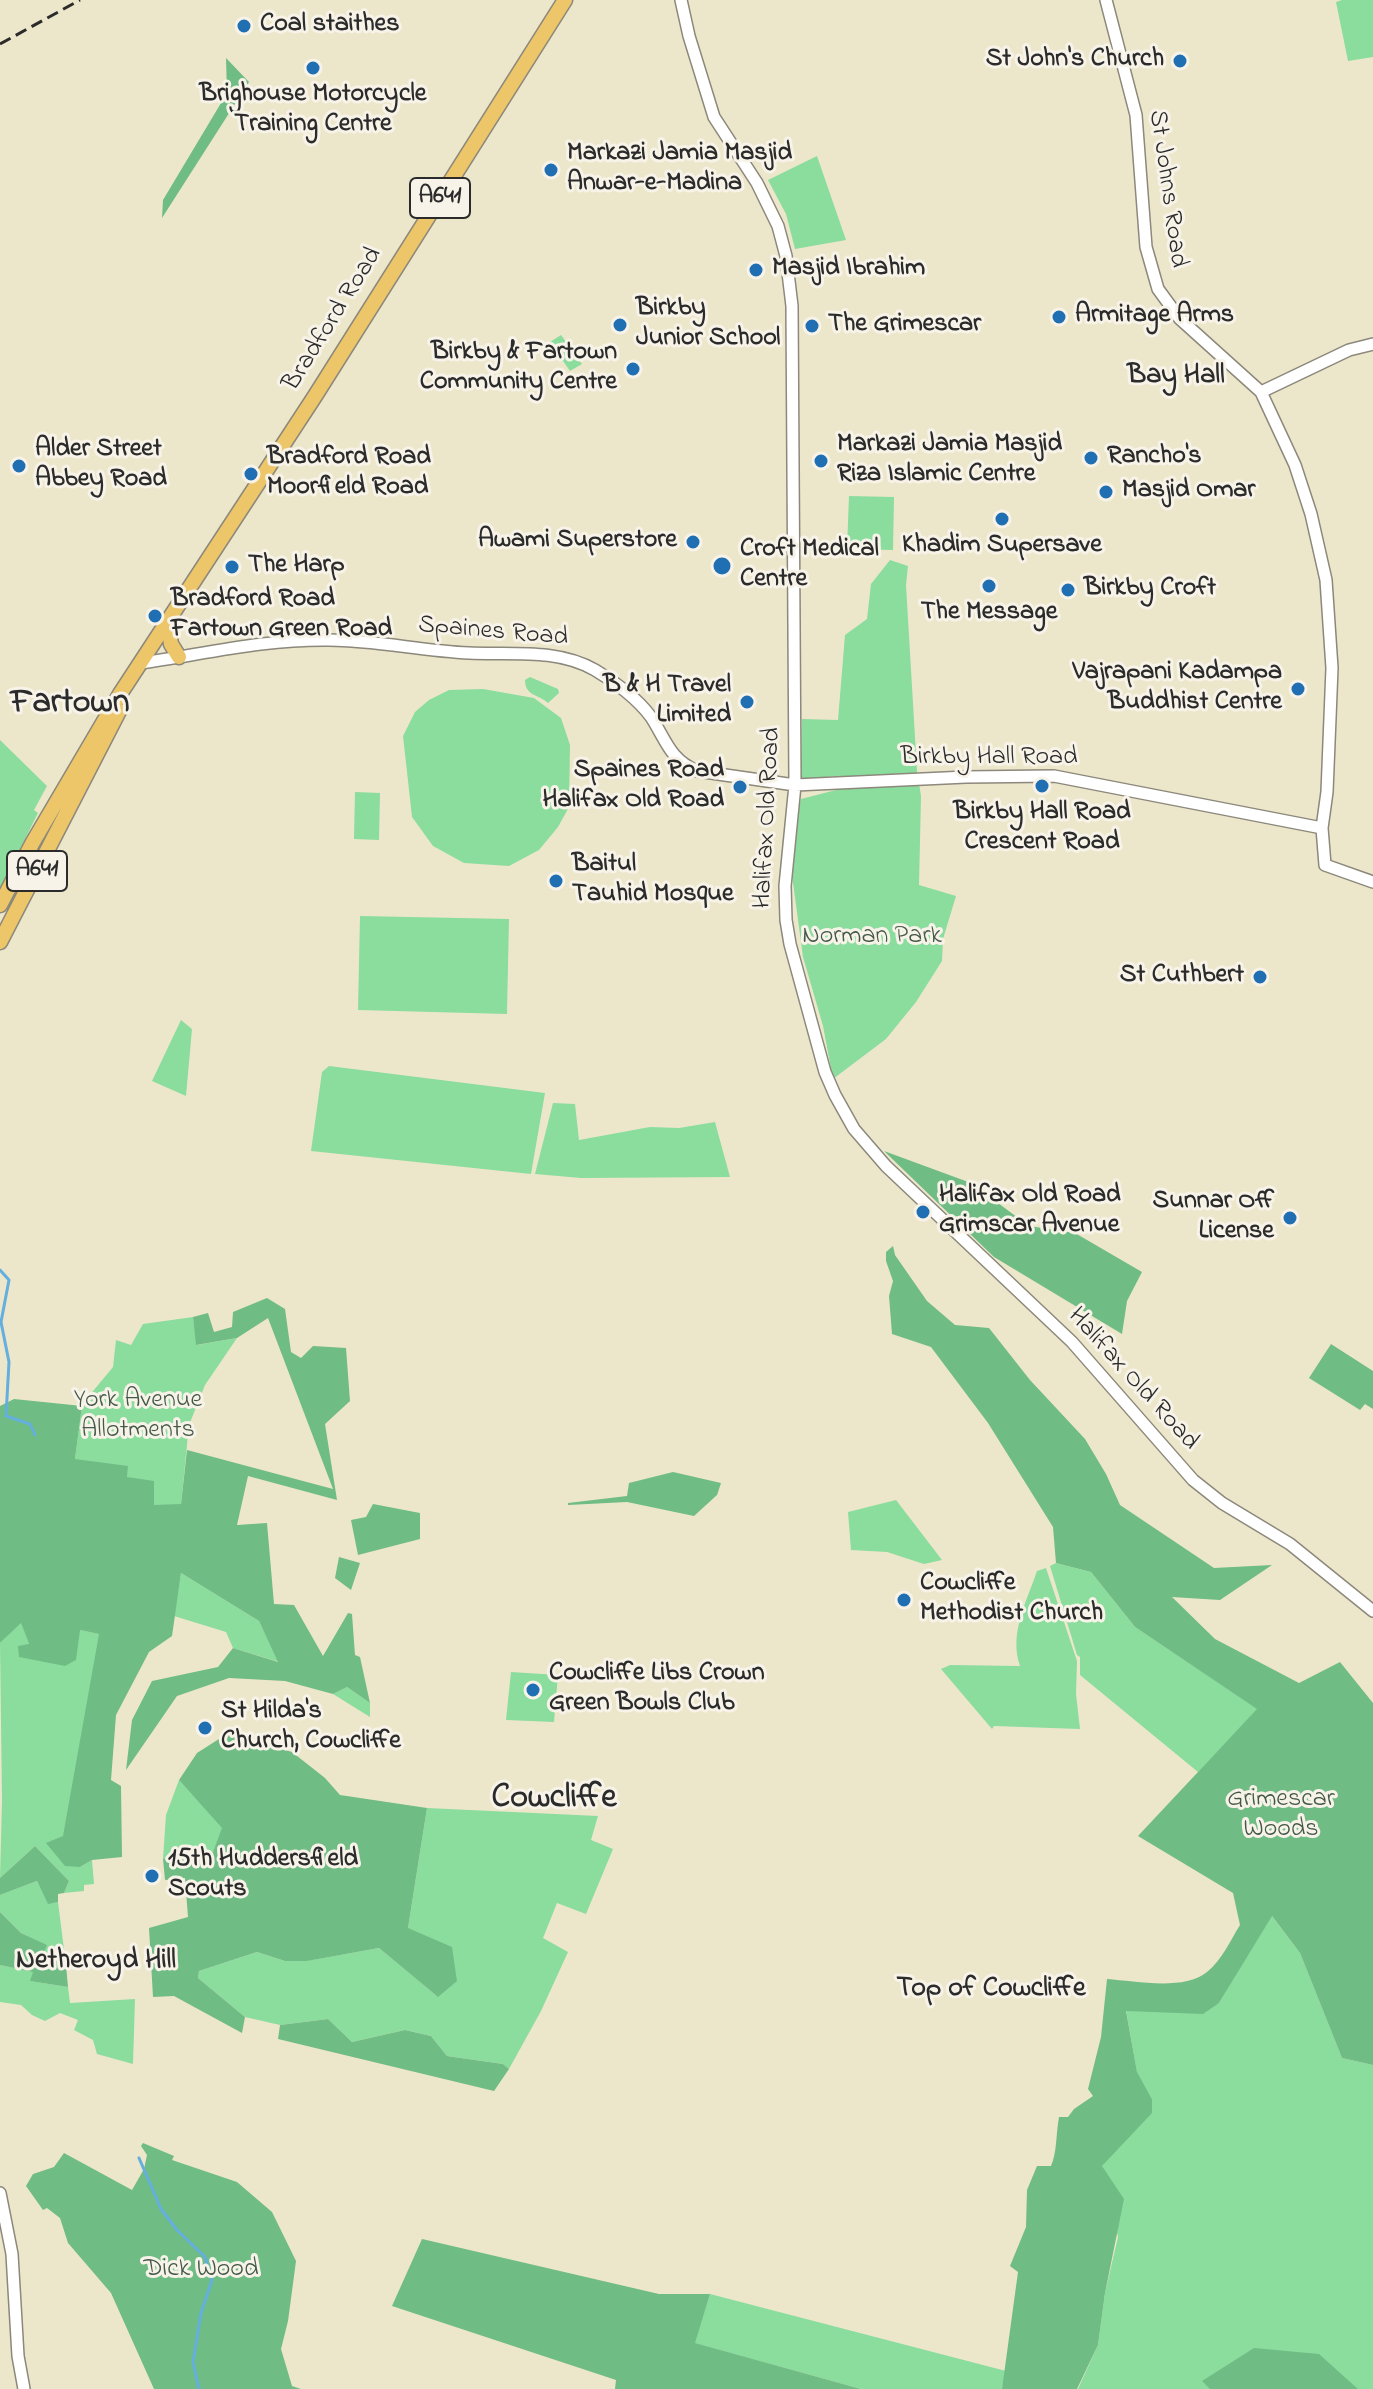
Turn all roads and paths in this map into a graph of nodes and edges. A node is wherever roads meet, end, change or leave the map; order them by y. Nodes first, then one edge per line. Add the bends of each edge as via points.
1 (565, 0) edge
2 (681, 0) edge
3 (1106, 0) edge
4 (1373, 344) edge
5 (1261, 392) junction
6 (168, 623) junction
7 (179, 657) junction
8 (141, 663) junction
9 (795, 785) junction
10 (1322, 828) junction
11 (1373, 882) edge
12 (0, 905) edge
13 (0, 942) edge
14 (1373, 1611) edge
15 (0, 2193) edge
16 (24, 2389) edge

1 - 6 main road, Bradford Road / A641
2 - 9 street, Halifax Old Road via 714,117 753,177 778,226 786,256 792,306
3 - 5 street, St Johns Road via 1136,115 1146,247 1158,289 1180,319
4 - 5 street
5 - 10 street via 1295,465 1326,580 1332,694
6 - 7 main road
6 - 8 main road, Bradford Road / A641
7 - 8 street, Spaines Road
7 - 9 street, Spaines Road via 278,641 331,640 556,657 595,669 628,695 684,766
8 - 12 main road, A641
8 - 13 main road, A641
9 - 10 street, Birkby Hall Road via 1054,776
9 - 14 street, Halifax Old Road via 785,886 790,944 825,1072 854,1129 906,1187 1072,1342 1193,1480 1290,1544
10 - 11 street via 1325,865
15 - 16 street via 12,2254

